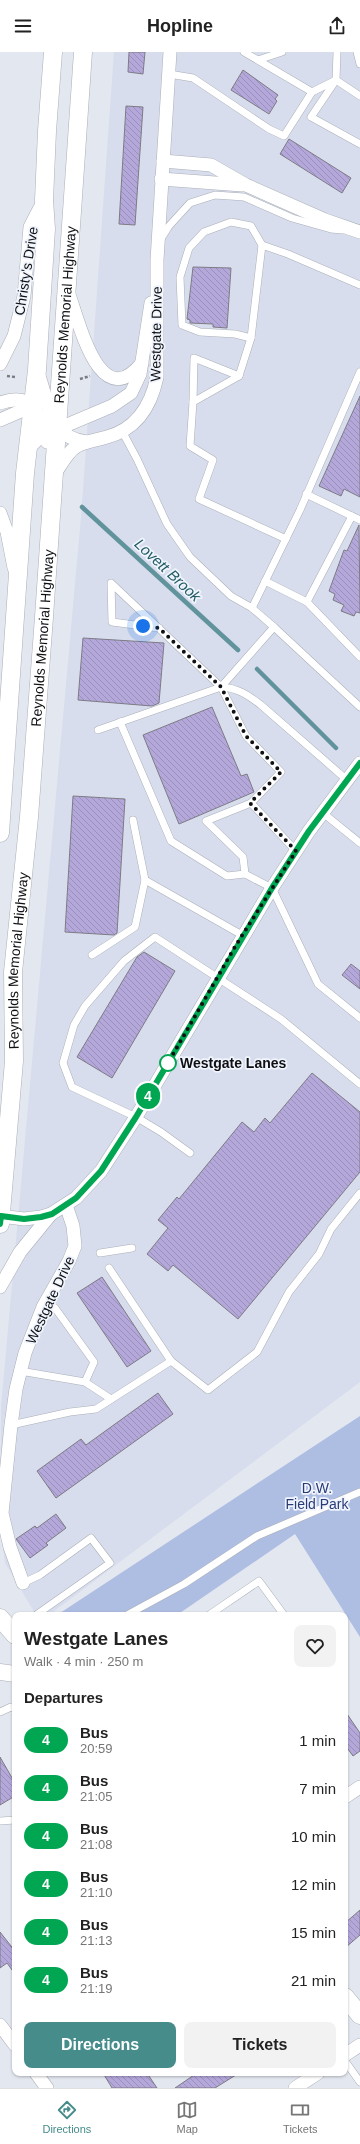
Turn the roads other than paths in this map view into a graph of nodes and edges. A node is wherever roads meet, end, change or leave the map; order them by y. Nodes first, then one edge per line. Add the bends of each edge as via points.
1 (53, 52) edge
2 (83, 52) edge
3 (170, 52) edge
4 (244, 52) edge
5 (282, 52) edge
6 (337, 52) edge
7 (357, 52) edge
8 (258, 60) junction
9 (360, 64) edge
10 (169, 74) junction
11 (336, 80) junction
12 (312, 92) junction
13 (360, 96) edge
14 (360, 144) edge
15 (163, 161) junction
16 (161, 179) junction
17 (246, 185) junction
18 (44, 200) junction
19 (359, 231) edge
20 (157, 244) junction
21 (262, 245) junction
22 (157, 260) junction
23 (360, 285) edge
24 (68, 291) junction
25 (251, 338) junction
26 (0, 364) edge
27 (142, 364) junction
28 (360, 372) edge
29 (239, 376) junction
30 (61, 385) junction
31 (194, 402) junction
32 (0, 403) edge
33 (40, 403) junction
34 (0, 420) edge
35 (51, 431) junction
36 (122, 431) junction
37 (87, 442) junction
38 (28, 449) junction
39 (54, 475) junction
40 (306, 494) junction
41 (0, 513) edge
42 (352, 516) junction
43 (360, 520) edge
44 (286, 539) junction
45 (265, 581) junction
46 (17, 584) junction
47 (307, 602) junction
48 (252, 608) junction
49 (274, 627) junction
50 (159, 628) junction
51 (360, 657) edge
52 (221, 687) junction
53 (360, 707) edge
54 (120, 722) junction
55 (98, 730) dead end
56 (360, 763) edge
57 (347, 780) junction
58 (250, 803) junction
59 (323, 813) junction
60 (132, 820) dead end
61 (0, 833) edge
62 (360, 843) edge
63 (296, 851) junction
64 (244, 874) junction
65 (145, 880) junction
66 (272, 888) junction
67 (242, 935) junction
68 (92, 955) dead end
69 (217, 978) junction
70 (360, 1018) edge
71 (360, 1084) edge
72 (136, 1117) junction
73 (190, 1153) dead end
74 (360, 1194) edge
75 (66, 1205) junction
76 (52, 1214) junction
77 (0, 1219) edge
78 (132, 1248) dead end
79 (100, 1253) dead end
80 (109, 1268) dead end
81 (0, 1287) edge
82 (45, 1303) junction
83 (172, 1361) junction
84 (20, 1371) junction
85 (85, 1382) junction
86 (111, 1400) junction
87 (11, 1425) junction
88 (360, 1492) edge
89 (23, 1583) joint
90 (40, 1612) edge
91 (133, 1612) edge
92 (213, 1612) edge
93 (282, 1612) edge
94 (0, 1618) edge
95 (12, 1632) edge
96 (0, 1672) edge
97 (12, 1674) edge
98 (12, 1707) edge
99 (0, 1712) edge
100 (360, 1787) edge
101 (348, 1795) edge
102 (12, 1820) edge
103 (0, 1821) edge
104 (348, 2000) edge
105 (360, 2014) edge
106 (0, 2025) edge
107 (12, 2041) edge
108 (360, 2045) edge
109 (348, 2053) edge
110 (348, 2064) edge
111 (38, 2076) edge
112 (313, 2076) edge
113 (360, 2082) edge
114 (47, 2088) edge
115 (295, 2088) edge

1 - 18 main road, Reynolds Memorial Highway
2 - 24 main road, Reynolds Memorial Highway
3 - 10 street, Westgate Drive
4 - 8 lane
5 - 8 lane
6 - 11 lane
7 - 9 lane
8 - 12 lane
10 - 12 lane via 193,78 269,129 284,136
10 - 15 street, Westgate Drive
11 - 12 lane
11 - 13 lane
11 - 14 lane via 311,117
15 - 16 street, Westgate Drive
15 - 17 street via 211,165
16 - 17 street
16 - 20 street, Westgate Drive
17 - 19 street via 325,220
18 - 26 street, Christy's Drive via 30,227 24,296 14,336
18 - 33 main road, Reynolds Memorial Highway via 46,229 37,370
19 - 20 lane via 331,229 292,218 244,197 215,195 190,203
20 - 22 street, Westgate Drive
21 - 23 lane
21 - 25 lane
21 - 25 lane via 251,226 231,222 204,232 189,248 180,277 182,325 200,332 235,334
22 - 27 street, Westgate Drive
22 - 36 street, Westgate Drive via 158,361 155,387 143,415
24 - 27 street, Westgate Drive via 91,355 106,375 117,380 126,379
24 - 30 main road, Reynolds Memorial Highway
25 - 29 lane
27 - 35 street, Westgate Drive via 138,382 127,397 112,406
28 - 40 lane
29 - 31 lane
29 - 31 lane via 194,358
30 - 33 street via 55,394
30 - 35 main road, Reynolds Memorial Highway
31 - 44 lane via 190,446 213,460 199,499
32 - 33 street via 11,399
33 - 34 street
33 - 35 street
33 - 38 main road, Reynolds Memorial Highway
35 - 37 street
35 - 38 street, Westgate Drive via 36,439
35 - 39 main road, Reynolds Memorial Highway
36 - 37 street, Westgate Drive
36 - 48 lane via 167,524 182,547 199,567 226,591
37 - 39 street, Westgate Drive via 70,452
38 - 46 main road, Reynolds Memorial Highway
39 - 77 main road, Reynolds Memorial Highway via 29,817 13,972 14,1056
40 - 42 lane
40 - 44 lane
41 - 46 street via 7,532
42 - 43 lane
42 - 47 lane
44 - 45 lane
45 - 47 lane
45 - 48 lane
46 - 61 main road, Reynolds Memorial Highway
47 - 51 lane
48 - 49 lane
49 - 52 lane
49 - 53 lane
50 - 50 lane via 143,613 111,583 112,622
50 - 52 lane
52 - 54 lane
52 - 57 lane via 235,688 247,694
52 - 58 lane via 246,736 281,772
54 - 55 lane
54 - 64 lane via 171,841 227,876
56 - 57 street
57 - 59 street
58 - 63 lane
58 - 64 lane via 206,821 243,857
59 - 62 lane
59 - 63 street
60 - 65 lane
63 - 66 street
64 - 66 lane
65 - 67 lane
65 - 68 lane via 135,927
66 - 67 street
66 - 70 lane via 318,984
67 - 69 street
69 - 71 lane via 281,1019
69 - 72 street
69 - 72 lane via 155,937 124,961 85,1006 74,1025 63,1063 72,1087
72 - 73 lane
72 - 75 street via 101,1171
74 - 83 lane via 331,1229 319,1254 289,1292 257,1352 208,1390
75 - 76 street
75 - 82 street, Westgate Drive via 75,1236 75,1246
76 - 77 street via 24,1219
76 - 81 street via 20,1252
78 - 79 lane
80 - 83 lane
82 - 84 street, Westgate Drive
82 - 85 lane via 55,1308 94,1362
83 - 86 lane
84 - 85 lane
84 - 87 street, Westgate Drive
85 - 86 lane
86 - 87 lane via 96,1409
87 - 89 street, Westgate Drive via 6,1494 2,1513 10,1547
88 - 91 lane via 257,1536 184,1584
89 - 90 lane via 40,1575 91,1538 110,1564
92 - 93 lane via 259,1580
94 - 95 main road
96 - 97 street
98 - 99 lane
100 - 101 street
102 - 103 lane
104 - 105 main road
106 - 107 street
108 - 109 street
110 - 113 lane
111 - 114 street
112 - 115 street

